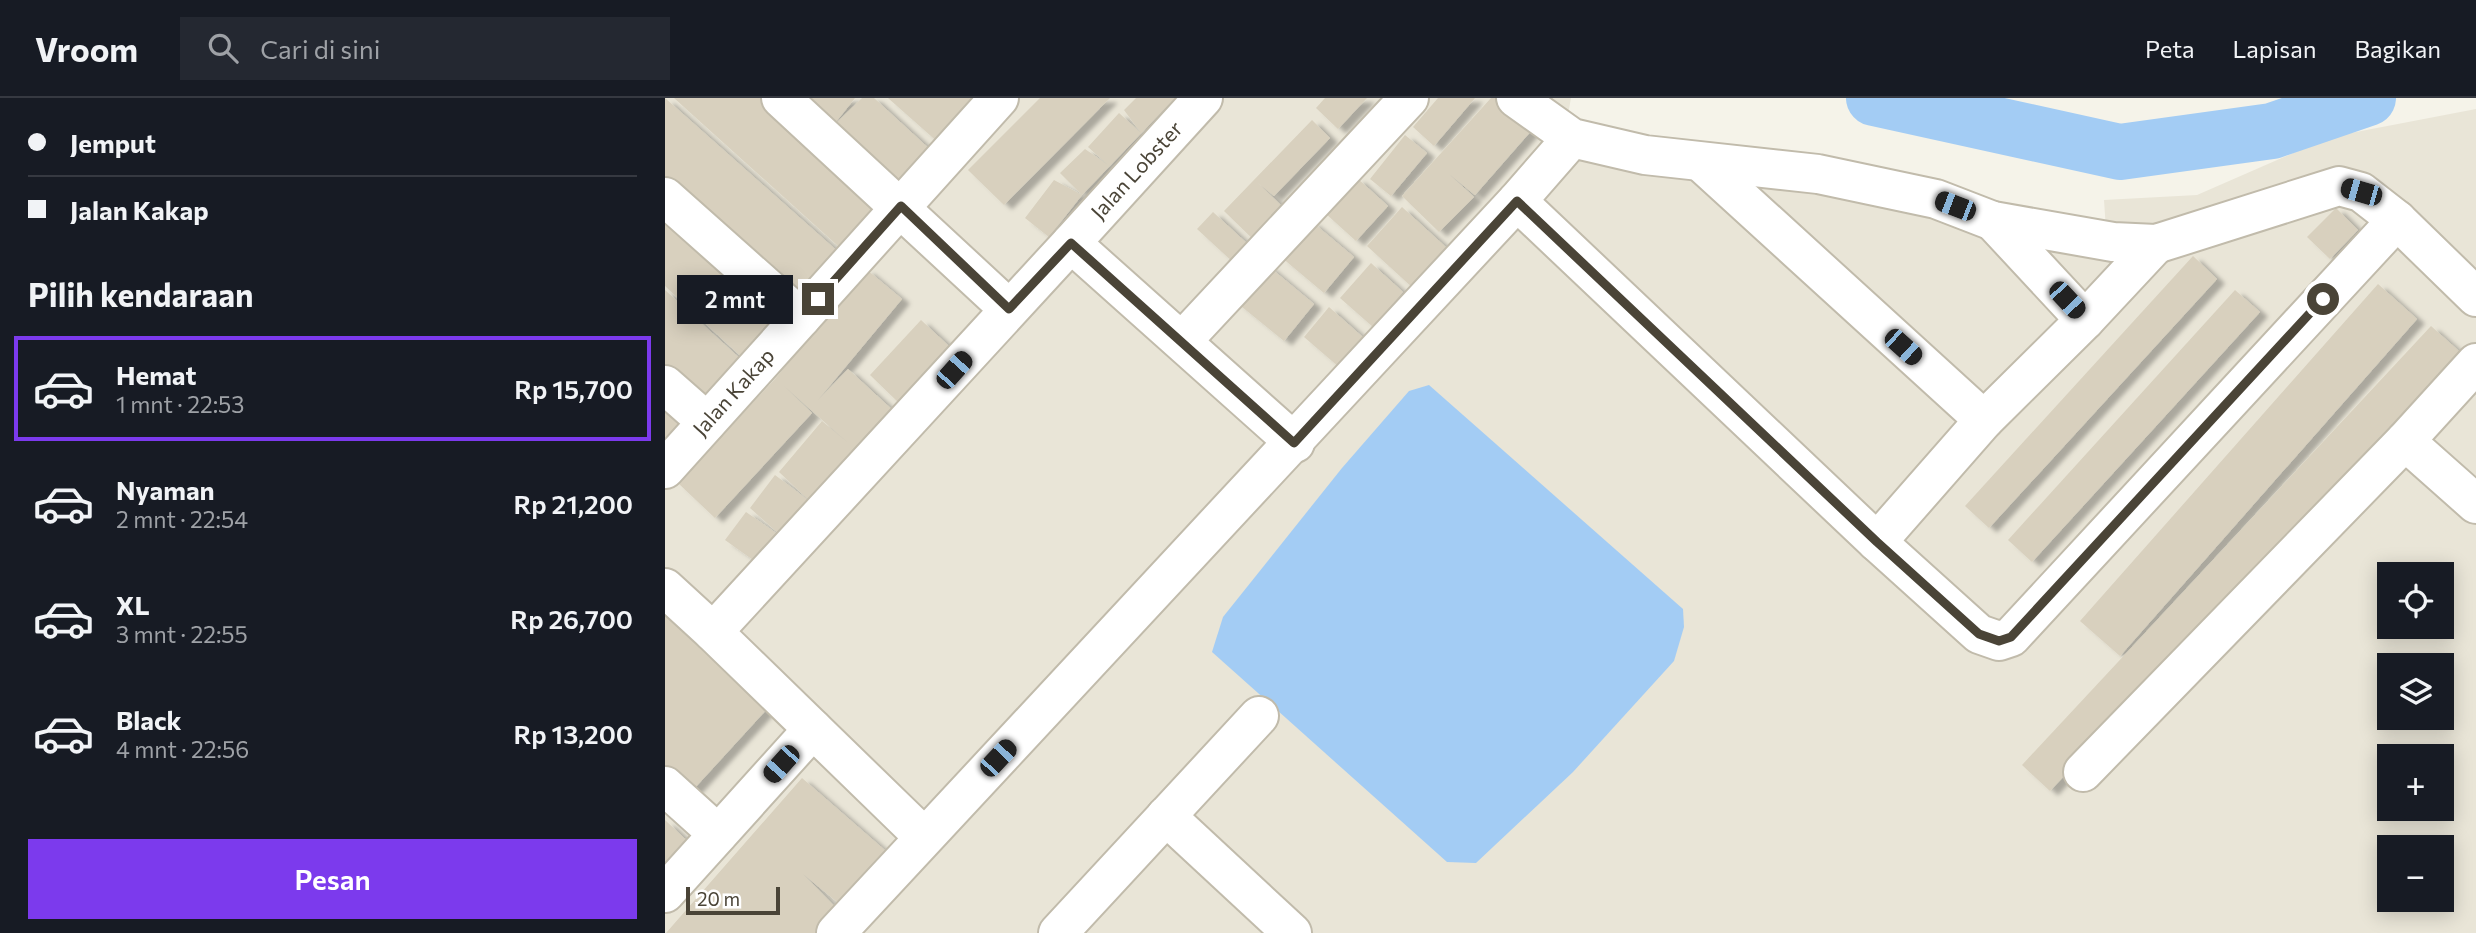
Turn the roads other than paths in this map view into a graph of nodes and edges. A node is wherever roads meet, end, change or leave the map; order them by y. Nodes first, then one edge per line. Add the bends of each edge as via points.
1 (781, 98) edge
2 (998, 98) edge
3 (1203, 98) edge
4 (1409, 98) edge
5 (1516, 98) edge
6 (1572, 138) junction
7 (1702, 163) junction
8 (665, 197) edge
9 (1517, 201) junction
10 (901, 206) junction
11 (2397, 220) junction
12 (1993, 221) junction
13 (1071, 243) junction
14 (2156, 244) junction
15 (2476, 298) edge
16 (1009, 309) junction
17 (801, 318) junction
18 (2085, 320) junction
19 (1182, 341) junction
20 (2476, 363) edge
21 (665, 385) edge
22 (1984, 420) junction
23 (707, 422) junction
24 (2405, 441) junction
25 (1294, 443) junction
26 (665, 469) edge
27 (2476, 504) edge
28 (1877, 542) junction
29 (665, 588) edge
30 (713, 632) junction
31 (1259, 716) dead end
32 (813, 729) junction
33 (2083, 772) dead end
34 (665, 786) edge
35 (1166, 816) junction
36 (718, 834) junction
37 (924, 837) junction
38 (665, 893) edge
39 (856, 926) edge
40 (1073, 928) edge
41 (1292, 933) edge

1 - 10 street
2 - 10 street, Jalan Kakap
3 - 13 street, Jalan Lobster
4 - 19 street
5 - 6 street
6 - 7 street
6 - 9 street
7 - 12 street via 1818,174 1936,199
7 - 22 street
8 - 17 street
9 - 25 street
9 - 28 street
10 - 16 street
10 - 17 street, Jalan Kakap
11 - 14 street via 2361,192 2339,186
11 - 15 street
11 - 28 street via 2011,637 1999,641 1979,634
12 - 14 street via 2078,237
12 - 18 street
13 - 16 street, Jalan Lobster
13 - 19 street
14 - 18 street
16 - 30 street, Jalan Lobster
17 - 23 street, Jalan Kakap
18 - 22 street
19 - 25 street
20 - 24 street
21 - 23 street
22 - 28 street
23 - 26 street, Jalan Kakap
24 - 27 street
24 - 33 street
25 - 37 street
29 - 30 street
30 - 32 street
31 - 35 street
32 - 36 street
32 - 37 street
34 - 36 street
35 - 40 street
35 - 41 street
36 - 38 street
37 - 39 street

